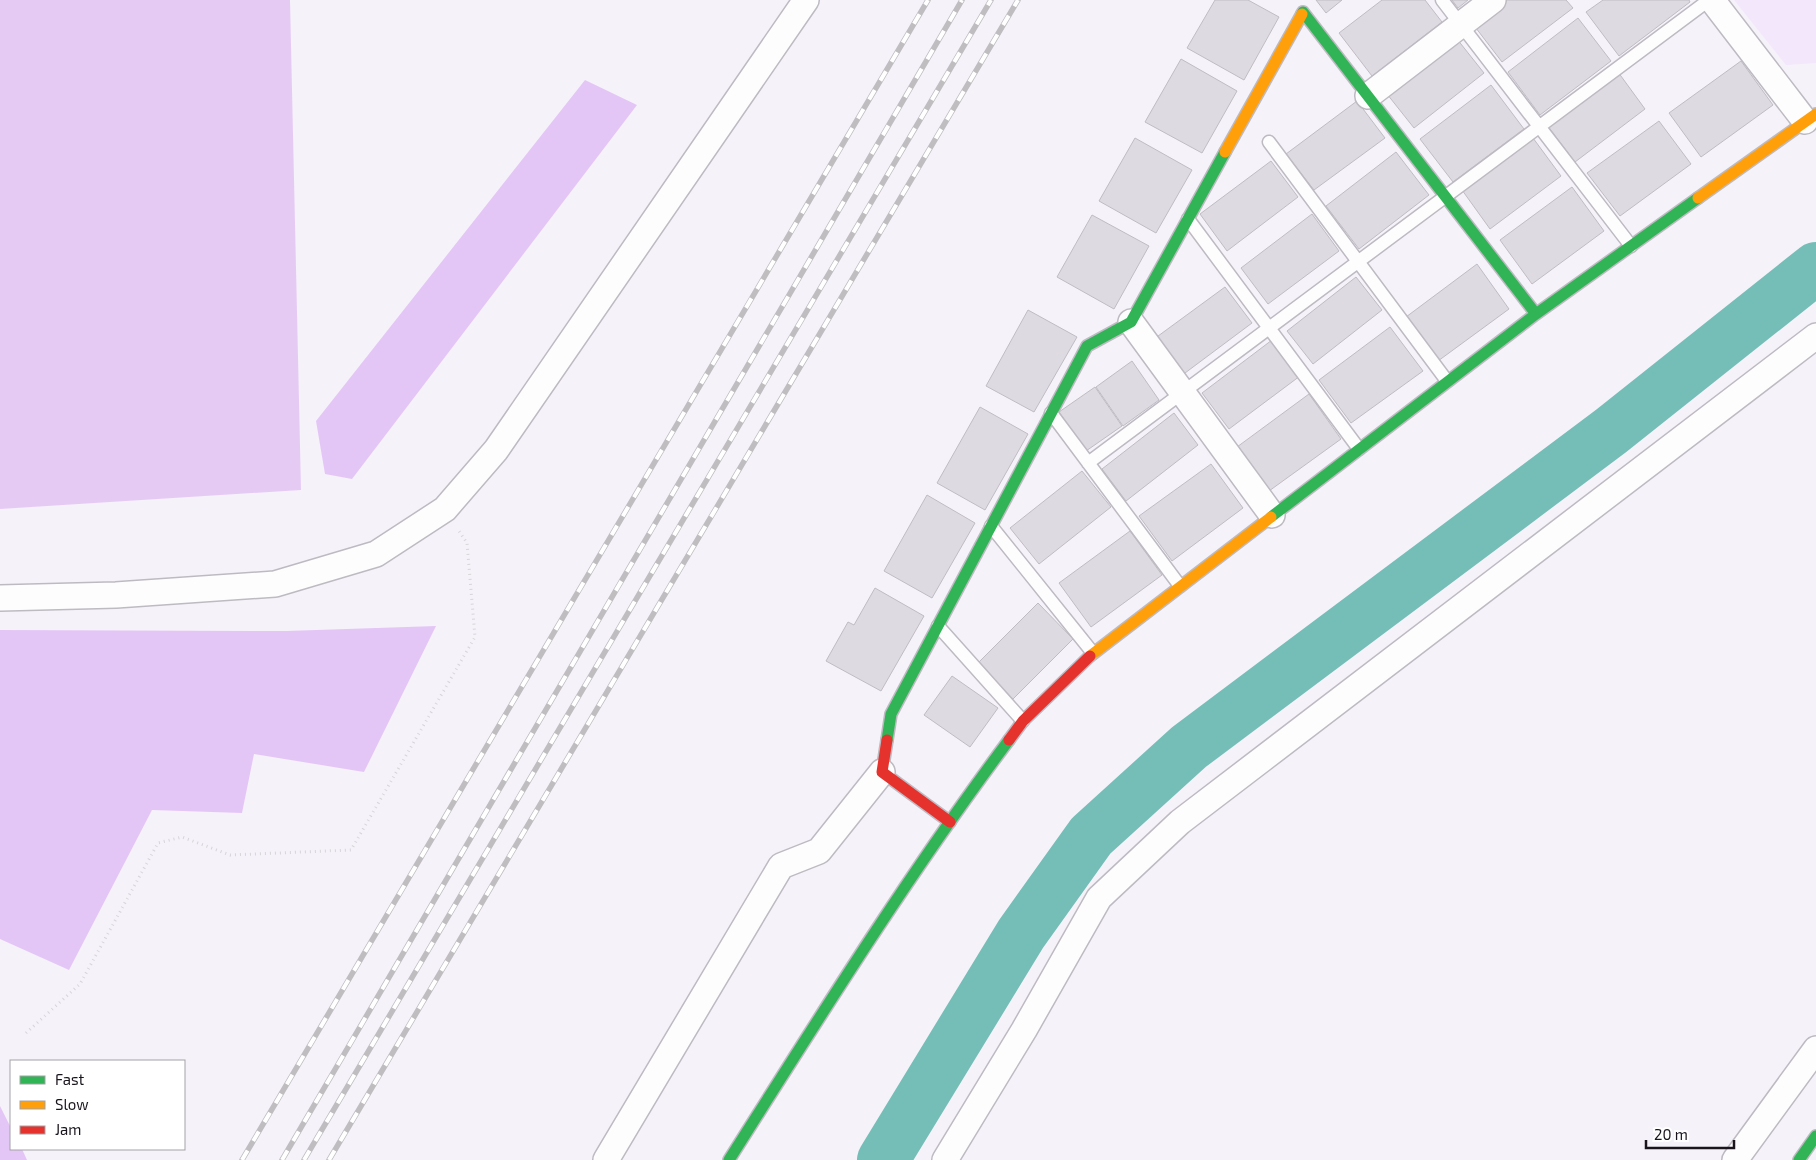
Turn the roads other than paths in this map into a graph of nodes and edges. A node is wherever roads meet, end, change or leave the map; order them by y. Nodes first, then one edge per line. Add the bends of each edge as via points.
1 (806, 0) edge
2 (1442, 0) edge
3 (1493, 0) edge
4 (1711, 0) edge
5 (1461, 24) junction
6 (1368, 96) junction
7 (1811, 118) edge
8 (1539, 126) junction
9 (1269, 142) dead end
10 (1445, 196) junction
11 (1188, 219) junction
12 (1632, 246) junction
13 (1358, 262) junction
14 (1536, 314) junction
15 (1131, 322) junction
16 (1269, 328) junction
17 (1816, 336) edge
18 (1447, 382) junction
19 (1182, 393) junction
20 (1051, 413) junction
21 (1359, 449) junction
22 (1088, 463) junction
23 (1272, 515) junction
24 (991, 526) junction
25 (1180, 586) junction
26 (0, 598) edge
27 (938, 626) junction
28 (1093, 653) junction
29 (1023, 721) junction
30 (882, 772) junction
31 (950, 822) junction
32 (1816, 1049) edge
33 (1816, 1136) edge
34 (606, 1160) edge
35 (729, 1160) edge
36 (945, 1160) edge
37 (1735, 1160) edge
38 (1799, 1160) edge

1 - 26 street via 496,450 445,509 376,554 275,584 116,595
2 - 5 lane
3 - 5 street
4 - 7 street
4 - 8 lane
5 - 6 street
5 - 8 lane
6 - 10 main road
6 - 11 main road via 1303,12
7 - 12 main road
8 - 10 lane
8 - 12 lane
9 - 13 lane
10 - 13 lane
10 - 14 main road
11 - 15 main road
11 - 16 lane
12 - 14 main road
13 - 16 lane
13 - 18 lane
14 - 18 main road
15 - 19 street
15 - 20 main road via 1087,346
16 - 19 lane
16 - 21 lane
17 - 36 street via 1173,828 1099,898
18 - 21 main road
19 - 22 lane
19 - 23 street
20 - 22 lane
20 - 24 main road
21 - 23 main road
22 - 25 lane
23 - 25 main road
24 - 27 main road
24 - 28 lane
25 - 28 main road
27 - 29 lane
27 - 30 main road via 891,714
28 - 29 main road
29 - 31 main road
30 - 31 main road
30 - 34 street via 820,851 780,866
31 - 35 main road via 875,930
32 - 37 street
33 - 38 main road

